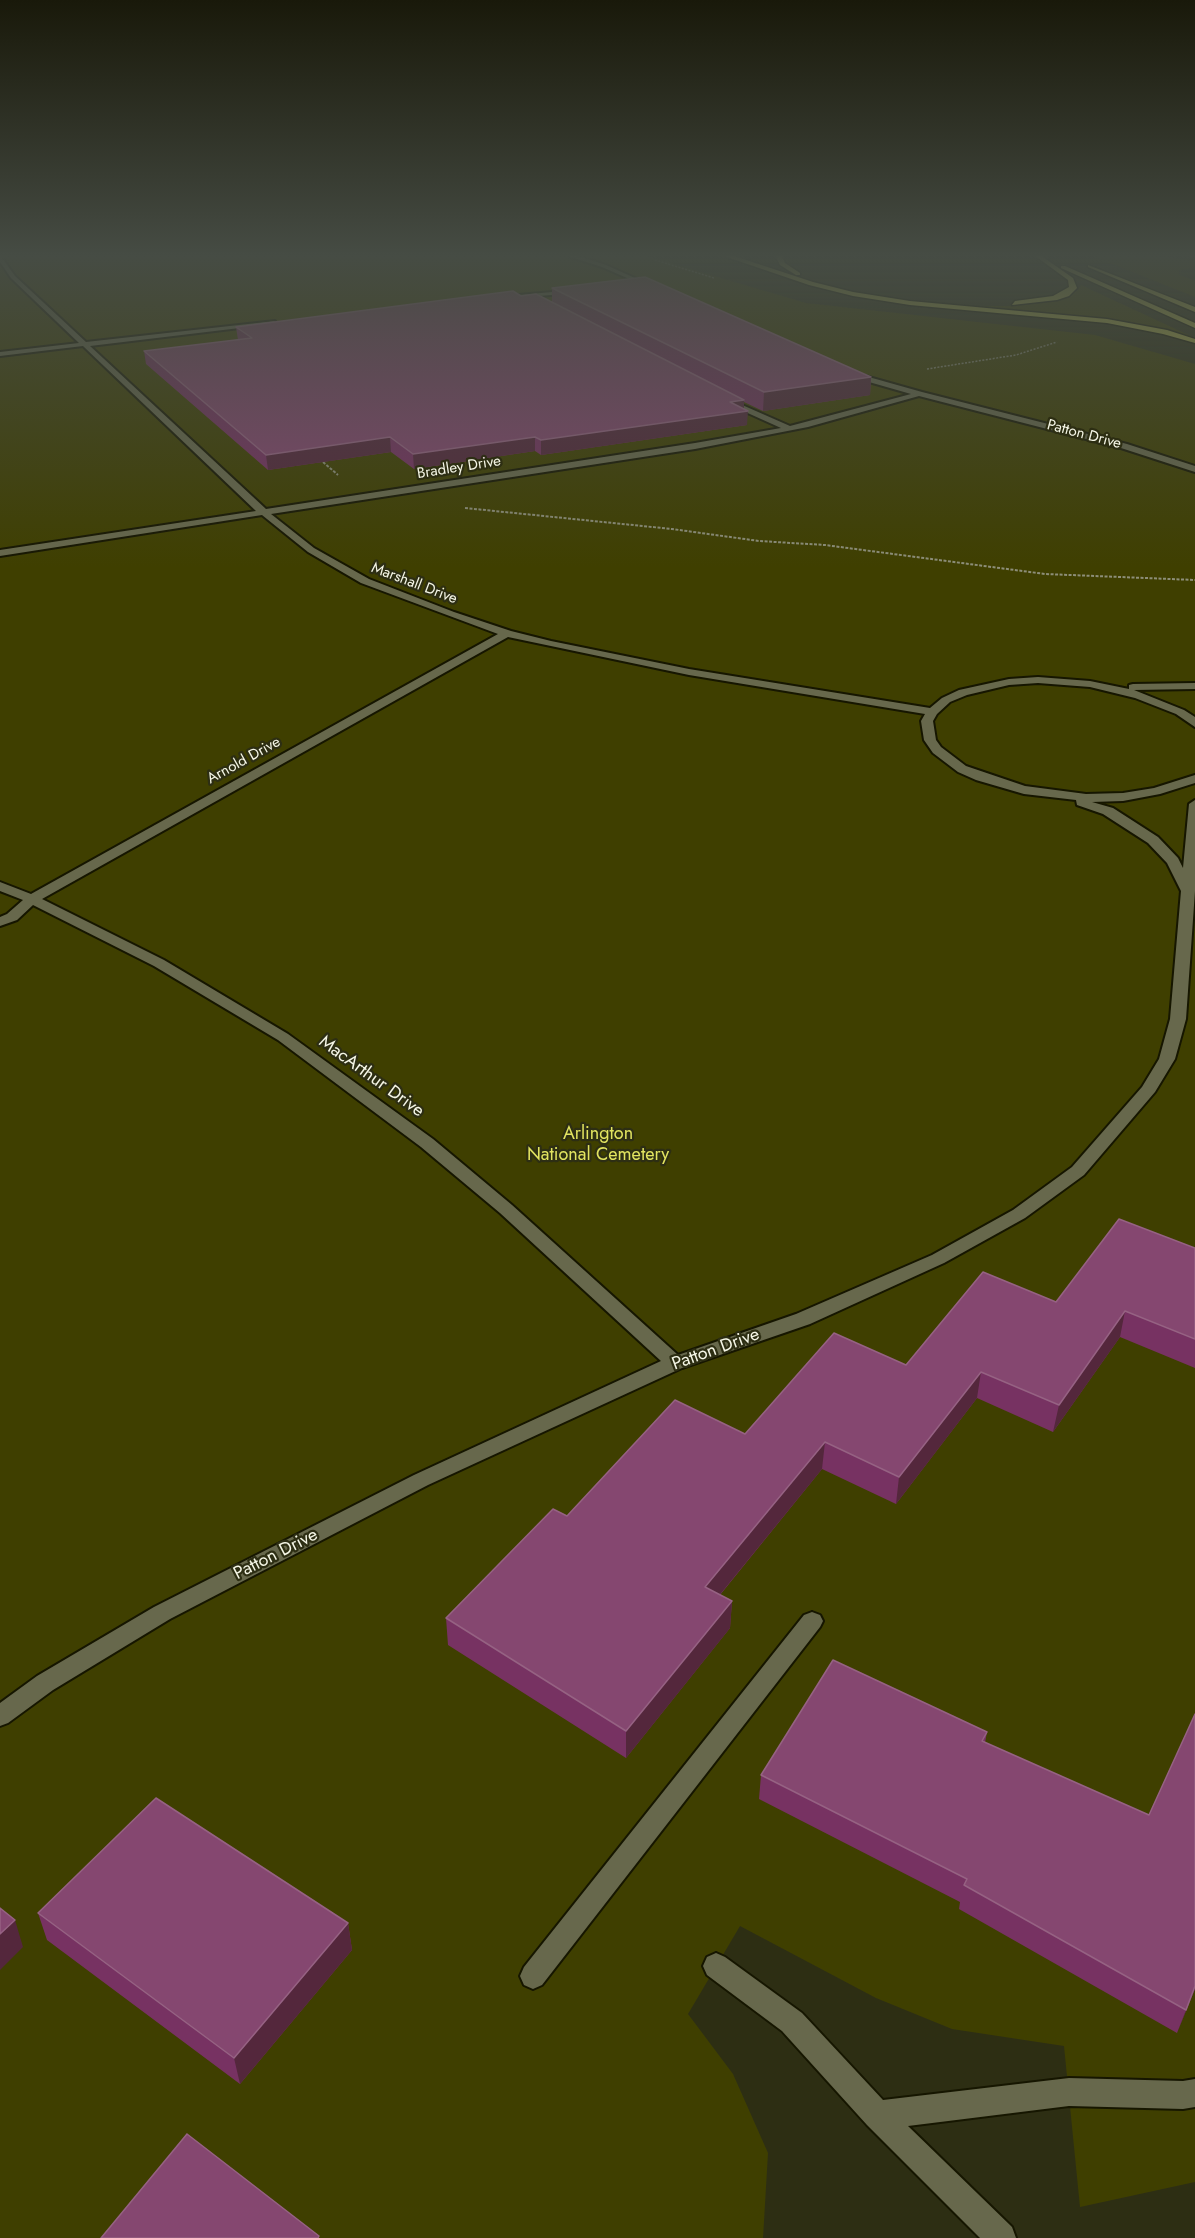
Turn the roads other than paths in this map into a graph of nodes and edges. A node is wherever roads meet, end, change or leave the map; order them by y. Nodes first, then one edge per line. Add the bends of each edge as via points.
1 (101, 359) edge
2 (846, 372) edge
3 (716, 394) edge
4 (919, 394) junction
5 (790, 428) junction
6 (1195, 469) edge
7 (263, 512) junction
8 (0, 553) edge
9 (507, 633) junction
10 (1090, 684) junction
11 (1195, 686) edge
12 (932, 712) junction
13 (1195, 723) edge
14 (1195, 778) edge
15 (1048, 794) junction
16 (1195, 804) edge
17 (0, 886) edge
18 (1188, 892) junction
19 (32, 898) junction
20 (0, 922) edge
21 (675, 1363) junction
22 (812, 1621) dead end
23 (0, 1716) edge
24 (716, 1966) dead end
25 (533, 1976) dead end
26 (1195, 2093) edge
27 (877, 2115) junction
28 (1001, 2238) edge

1 - 7 lane, Marshall Drive
2 - 4 lane, Patton Drive
3 - 5 lane
4 - 5 lane, Bradley Drive
4 - 6 lane, Patton Drive via 1115,443
5 - 7 lane, Bradley Drive via 695,447
7 - 8 lane, Bradley Drive
7 - 9 lane, Marshall Drive via 310,550 365,581
9 - 12 lane, Marshall Drive via 667,668
9 - 19 lane, Arnold Drive
10 - 11 lane
10 - 12 lane via 1038,680 983,686 946,700
10 - 13 lane via 1139,694
12 - 15 lane via 927,721 930,740 947,759 990,781
14 - 15 lane via 1123,797
15 - 18 lane via 1108,811 1153,840 1173,861
16 - 18 lane, Patton Drive
17 - 19 lane, MacArthur Drive
18 - 21 lane, Patton Drive via 1178,1019 1167,1059 1149,1089 1078,1171 1018,1214 938,1260 803,1319
19 - 20 lane, Arnold Drive via 12,917
19 - 21 lane, MacArthur Drive via 159,963 283,1037 427,1143 506,1209
21 - 23 lane, Patton Drive via 421,1480 162,1613 45,1683
22 - 25 lane
24 - 27 lane via 792,2022
26 - 27 lane via 1069,2092
27 - 28 lane

